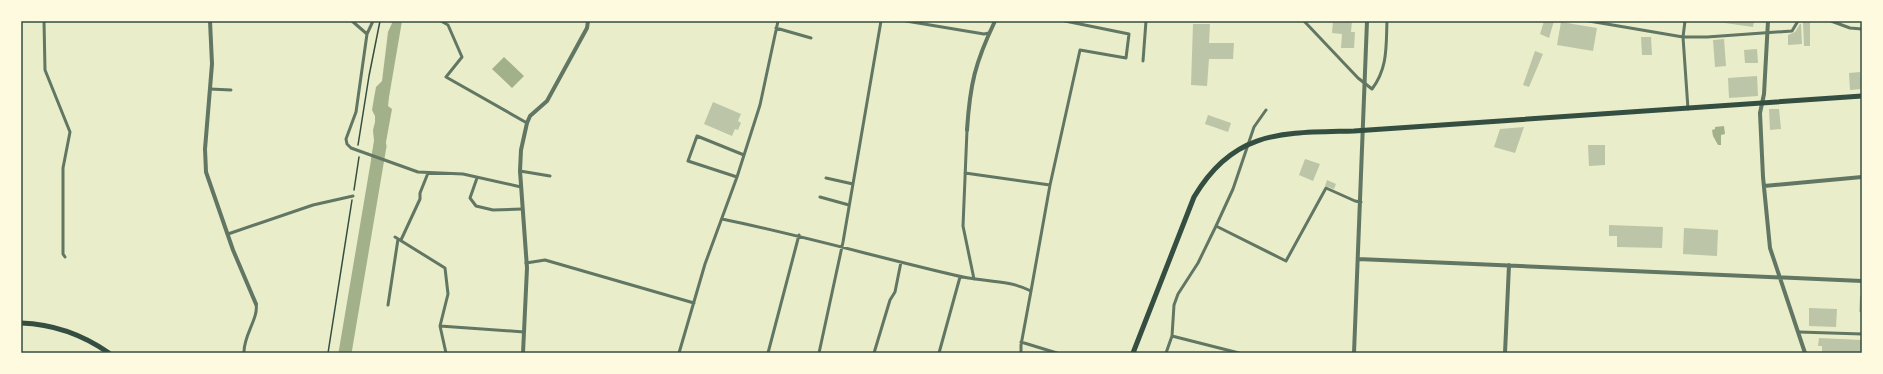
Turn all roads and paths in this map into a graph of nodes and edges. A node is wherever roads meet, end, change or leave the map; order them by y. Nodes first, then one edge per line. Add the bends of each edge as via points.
1 (44, 21) edge
2 (210, 21) edge
3 (352, 21) edge
4 (373, 21) edge
5 (380, 21) edge
6 (441, 21) edge
7 (588, 21) edge
8 (778, 21) edge
9 (881, 21) edge
10 (906, 21) edge
11 (995, 21) edge
12 (1065, 21) edge
13 (1146, 21) edge
14 (1304, 21) edge
15 (1367, 21) edge
16 (1386, 21) edge
17 (1589, 21) edge
18 (1685, 21) edge
19 (1768, 21) edge
20 (1798, 21) edge
21 (1831, 21) edge
22 (1836, 22) edge
23 (776, 28) junction
24 (1862, 29) edge
25 (989, 33) junction
26 (1766, 33) junction
27 (367, 34) junction
28 (1683, 36) junction
29 (811, 38) dead end
30 (1143, 61) dead end
31 (1365, 84) junction
32 (210, 89) junction
33 (231, 90) dead end
34 (1862, 96) edge
35 (1762, 104) junction
36 (1688, 109) junction
37 (1266, 110) dead end
38 (527, 123) junction
39 (967, 130) joint
40 (1363, 130) junction
41 (1248, 144) junction
42 (359, 152) junction
43 (744, 155) junction
44 (520, 172) junction
45 (428, 173) junction
46 (966, 173) junction
47 (550, 176) dead end
48 (737, 176) junction
49 (1862, 177) edge
50 (477, 178) junction
51 (826, 178) dead end
52 (853, 184) junction
53 (1050, 185) junction
54 (1764, 186) junction
55 (521, 187) junction
56 (353, 196) junction
57 (820, 197) dead end
58 (1361, 202) junction
59 (849, 205) junction
60 (522, 209) junction
61 (722, 218) junction
62 (1216, 226) junction
63 (228, 234) junction
64 (799, 235) junction
65 (395, 236) dead end
66 (400, 240) junction
67 (842, 248) junction
68 (65, 257) dead end
69 (1358, 259) junction
70 (901, 262) junction
71 (526, 263) junction
72 (1509, 265) junction
73 (1779, 276) junction
74 (960, 277) junction
75 (974, 278) junction
76 (1862, 281) edge
77 (1031, 291) junction
78 (694, 303) junction
79 (256, 304) joint
80 (388, 305) dead end
81 (21, 323) edge
82 (440, 326) junction
83 (524, 332) junction
84 (1799, 332) junction
85 (1862, 334) edge
86 (1172, 336) junction
87 (1021, 342) junction
88 (109, 353) edge
89 (244, 353) edge
90 (328, 353) edge
91 (446, 353) edge
92 (523, 353) edge
93 (679, 353) edge
94 (768, 353) edge
95 (818, 353) edge
96 (874, 353) edge
97 (939, 353) edge
98 (1021, 353) edge
99 (1057, 353) edge
100 (1133, 353) edge
101 (1166, 353) edge
102 (1239, 353) edge
103 (1354, 353) edge
104 (1505, 353) edge
105 (1805, 353) edge

1 - 68 street via 45,70 70,132 63,168
2 - 32 street
3 - 27 street
4 - 27 street
5 - 42 path via 368,76
6 - 38 street via 448,25 462,57 446,77
7 - 38 street via 587,28 547,101 530,116
8 - 23 street
9 - 52 street
10 - 25 street
11 - 25 street
12 - 53 street via 1129,34 1126,58 1080,50
13 - 30 street
14 - 31 street
15 - 31 street
16 - 31 street via 1384,67 1372,89
17 - 28 street
18 - 28 street
19 - 26 street
20 - 26 street via 1792,31
21 - 22 street
22 - 24 street via 1850,28
23 - 29 street
23 - 43 street via 760,105
25 - 39 street via 971,83
26 - 28 street
26 - 35 street
27 - 42 street via 356,112 346,139 351,148
28 - 36 street
31 - 40 street
32 - 33 street
32 - 63 street via 204,162
34 - 35 main road
35 - 36 main road
35 - 54 street via 1760,113
36 - 40 main road
37 - 41 street via 1254,127
38 - 44 street via 521,150
39 - 46 street
40 - 41 main road via 1294,132
40 - 58 street
41 - 62 street via 1233,189
41 - 100 main road via 1219,163 1204,179 1194,197
42 - 45 street
42 - 56 path
43 - 48 street
43 - 48 street via 698,136 688,161
44 - 47 street
44 - 55 street
45 - 50 street via 450,173
45 - 66 street via 420,199
46 - 53 street
46 - 75 street via 963,226
48 - 61 street
49 - 54 street
50 - 55 street
50 - 60 street via 470,198 472,204 493,210
51 - 52 street
52 - 59 street
53 - 77 street
54 - 73 street via 1768,236
55 - 60 street
56 - 63 street via 313,205
56 - 90 path
57 - 59 street
58 - 62 street via 1326,188 1286,261
58 - 69 street
59 - 67 street
60 - 71 street
61 - 64 street
61 - 78 street
62 - 86 street via 1178,294 1174,305
63 - 79 street
64 - 67 street
64 - 94 street
65 - 66 street
66 - 80 street
66 - 82 street via 445,268 448,294
67 - 70 street
67 - 95 street
69 - 72 street
69 - 103 street
70 - 74 street
70 - 96 street via 895,292 890,300
71 - 78 street via 545,260
71 - 83 street
72 - 73 street
72 - 104 street
73 - 76 street
73 - 84 street
74 - 75 street
74 - 97 street
75 - 77 street via 1019,285
77 - 87 street
78 - 93 street
79 - 89 street
81 - 88 main road via 65,331
82 - 83 street
82 - 91 street
83 - 92 street
84 - 85 street
84 - 105 street
86 - 101 street
86 - 102 street
87 - 98 street
87 - 99 street

